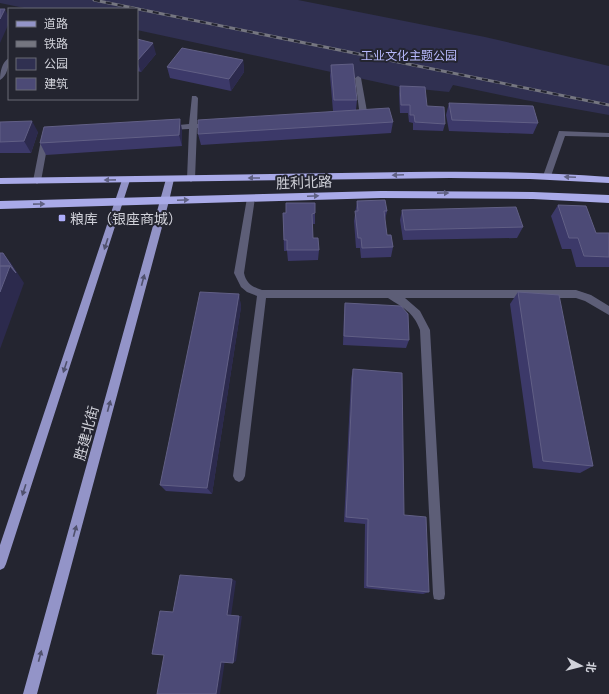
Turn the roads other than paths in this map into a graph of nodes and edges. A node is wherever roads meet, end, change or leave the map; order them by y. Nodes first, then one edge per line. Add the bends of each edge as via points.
1 (8, 62) edge
2 (0, 78) edge
3 (358, 78) dead end
4 (194, 98) dead end
5 (364, 117) edge
6 (216, 125) edge
7 (193, 126) junction
8 (162, 128) edge
9 (53, 134) edge
10 (609, 136) edge
11 (547, 176) junction
12 (170, 179) junction
13 (191, 179) junction
14 (126, 180) junction
15 (609, 180) edge
16 (0, 181) edge
17 (37, 181) junction
18 (251, 198) junction
19 (609, 199) edge
20 (165, 201) junction
21 (119, 203) junction
22 (0, 205) edge
23 (262, 294) junction
24 (388, 294) junction
25 (609, 311) edge
26 (239, 476) dead end
27 (0, 564) edge
28 (439, 594) dead end
29 (30, 694) edge

1 - 2 street
3 - 5 street
4 - 7 street
6 - 7 street
7 - 8 street
7 - 13 street
9 - 17 street via 46,134
10 - 11 street via 562,133
11 -> 13 highway, 胜利北路 via 426,174
15 -> 11 highway, 胜利北路
12 - 13 highway, 胜利北路
12 - 14 highway, 胜利北路
12 - 20 main road, 胜建北街
14 -> 17 highway, 胜利北路
14 - 21 main road
16 - 17 highway, 胜利北路
18 -> 19 highway, 胜利北路 via 450,193
20 -> 18 highway, 胜利北路
18 - 23 street via 239,273 241,283 251,291
20 - 21 highway, 胜利北路
29 -> 20 main road, 胜建北街
22 -> 21 highway, 胜利北路
21 -> 27 main road
23 - 24 street
23 - 26 street
24 - 25 street via 576,294
24 - 28 street via 401,299 413,309 422,319 425,330

